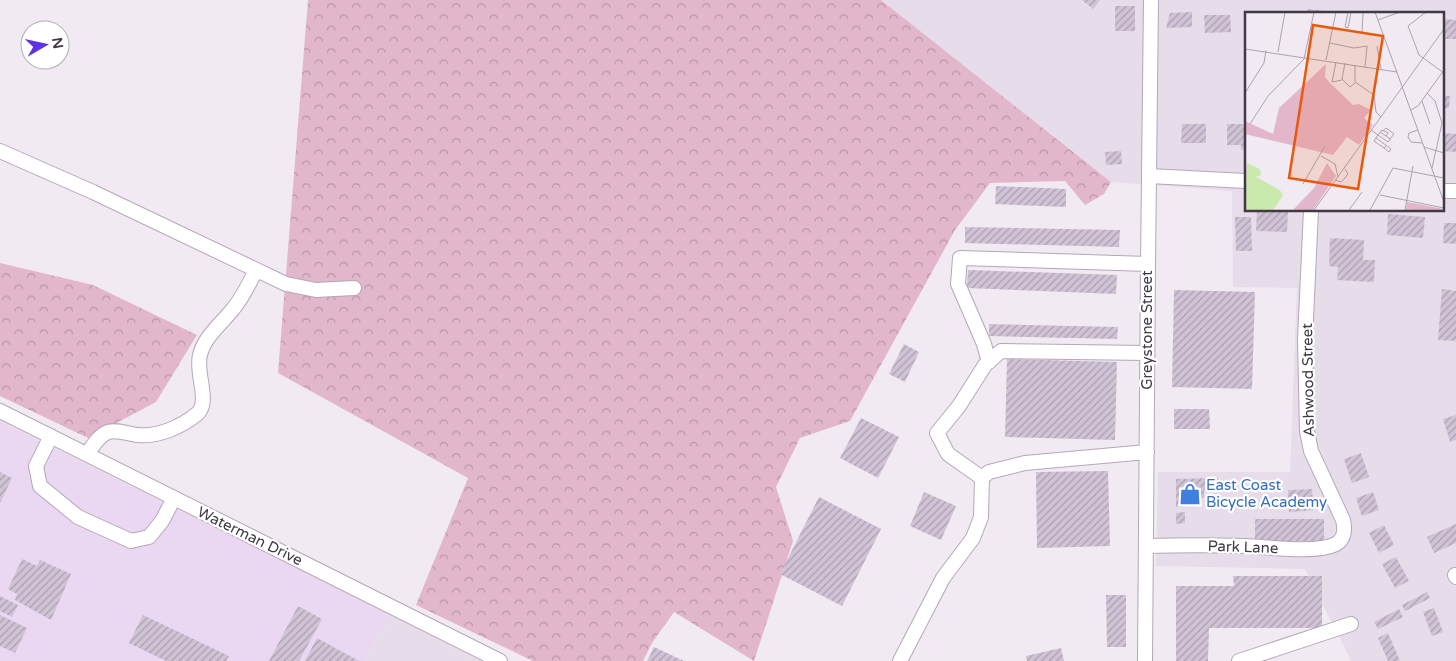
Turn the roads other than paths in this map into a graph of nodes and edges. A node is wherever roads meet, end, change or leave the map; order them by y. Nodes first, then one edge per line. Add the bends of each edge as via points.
1 (1151, 0) edge
2 (0, 152) edge
3 (1149, 176) junction
4 (1245, 181) edge
5 (1311, 211) edge
6 (1148, 264) junction
7 (256, 270) junction
8 (354, 288) dead end
9 (1147, 353) junction
10 (989, 362) junction
11 (0, 411) edge
12 (52, 436) junction
13 (1147, 452) junction
14 (87, 454) junction
15 (982, 478) junction
16 (174, 498) junction
17 (1338, 542) joint
18 (1147, 546) junction
19 (1351, 624) dead end
20 (500, 661) edge
21 (900, 661) edge
22 (1145, 661) edge
23 (1239, 661) edge

1 - 3 street, Greystone Street
2 - 7 street via 93,192
3 - 4 street
3 - 6 street, Greystone Street
5 - 17 street, Ashwood Street via 1305,340 1306,425 1311,451 1344,525 1343,536
6 - 9 street, Greystone Street
6 - 10 street via 960,258 958,284
7 - 8 street via 286,284 304,288
7 - 14 street via 240,300 212,333 200,354 204,401 200,411 158,434 106,433 98,438
9 - 10 street via 1001,352
9 - 13 street, Greystone Street
10 - 15 street via 937,433 948,454
11 - 12 street, Waterman Drive
12 - 14 street, Waterman Drive
12 - 16 street via 36,466 40,486 78,517 131,542 149,537
13 - 15 street via 1025,463 989,472
13 - 18 street, Greystone Street
14 - 16 street, Waterman Drive
15 - 21 street via 981,517 974,538 943,578
16 - 20 street, Waterman Drive
17 - 18 street, Park Lane via 1311,548
18 - 22 street, Greystone Street
19 - 23 street

